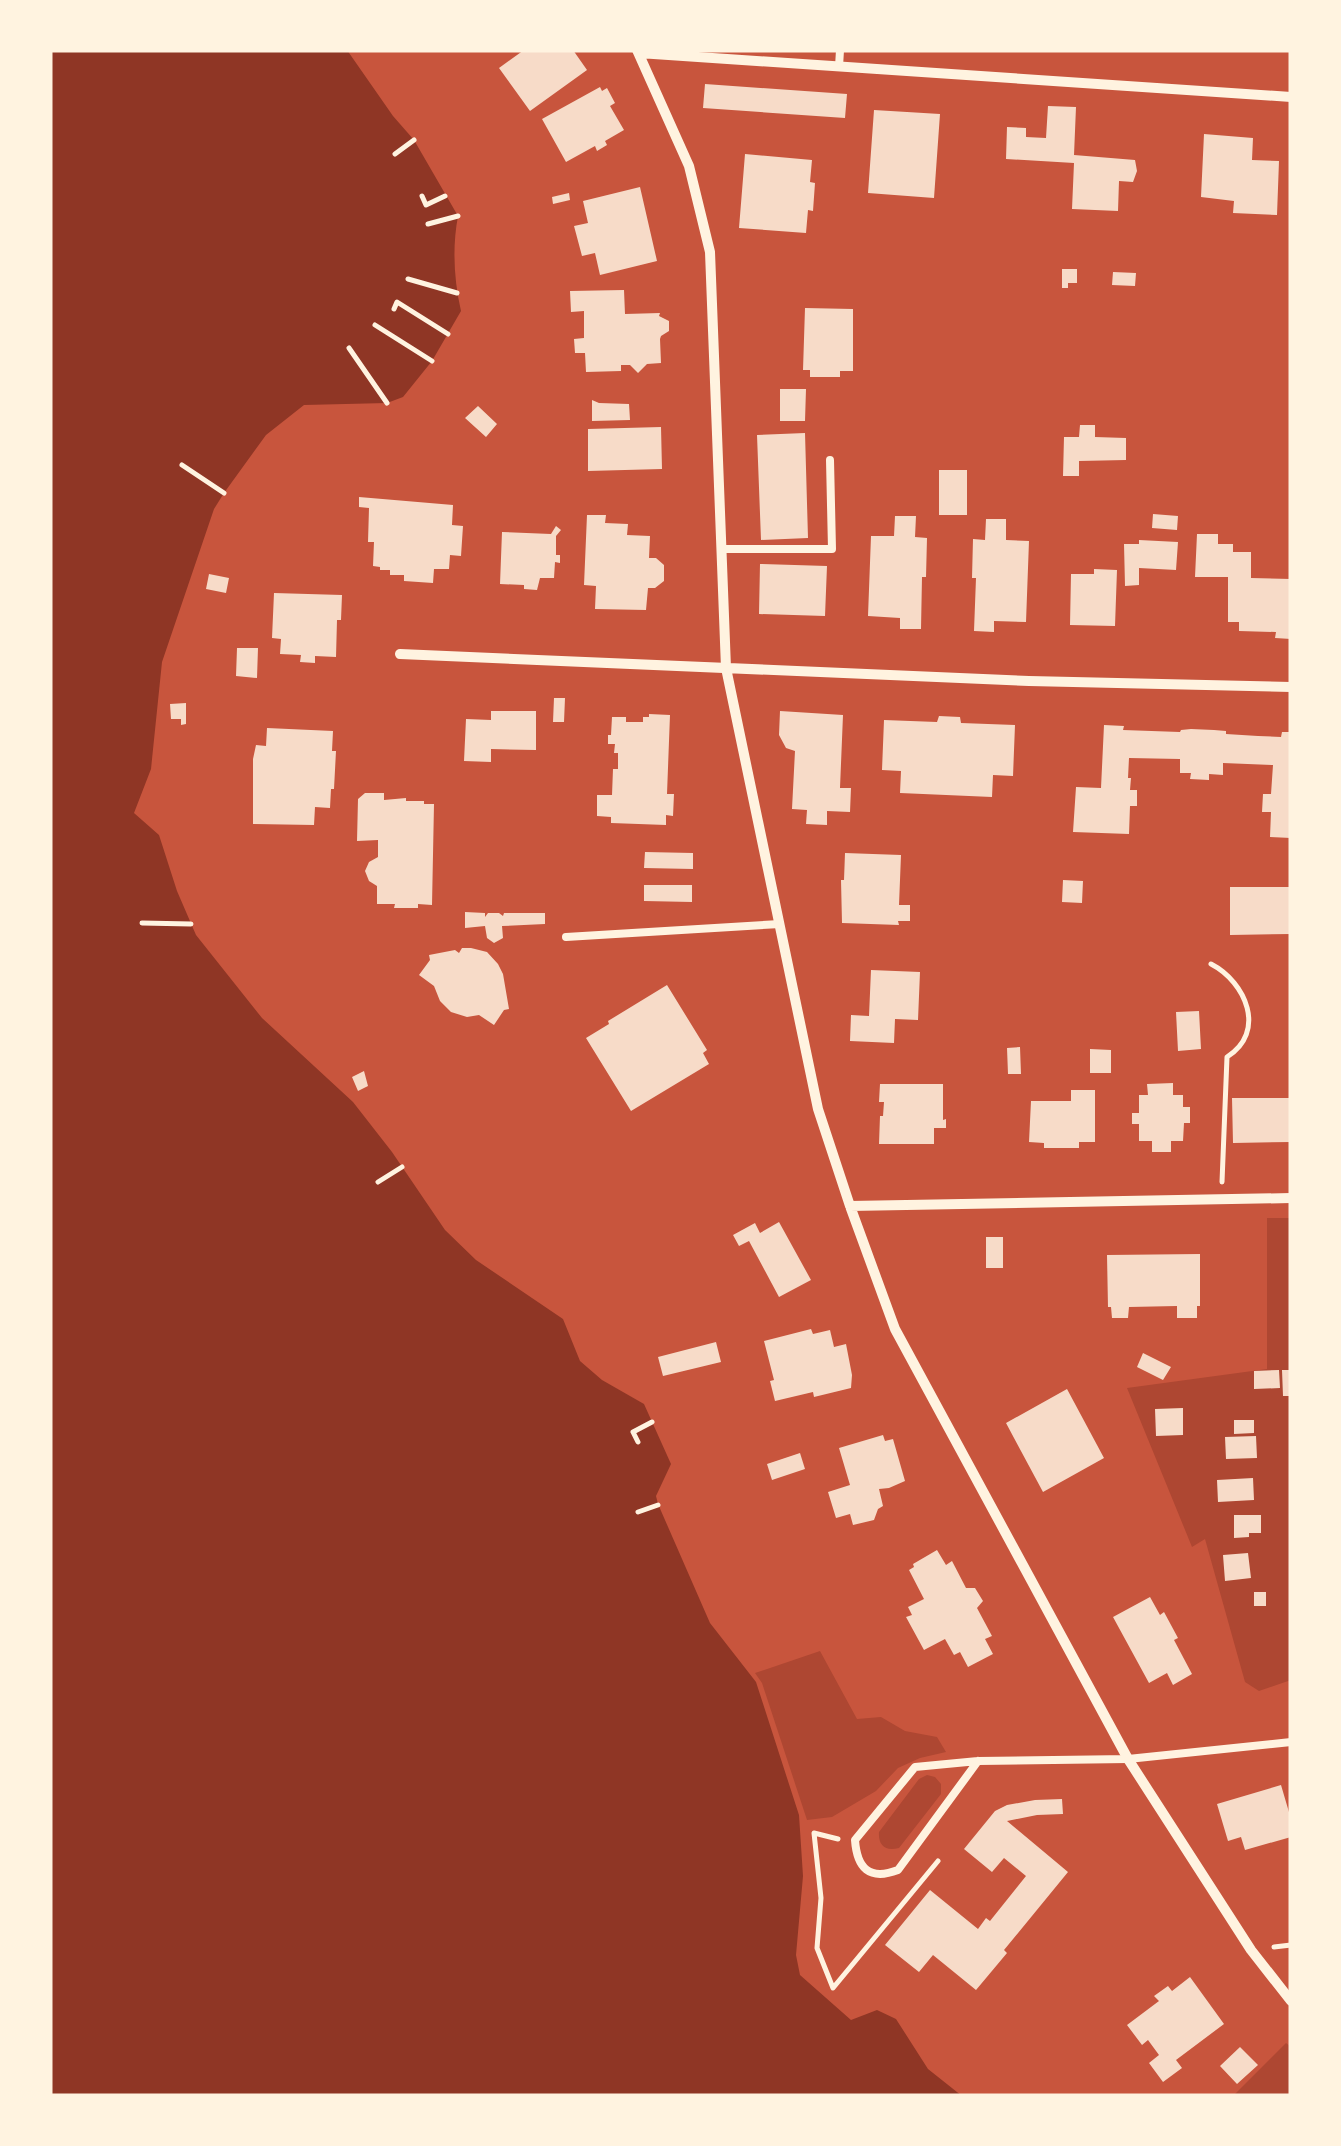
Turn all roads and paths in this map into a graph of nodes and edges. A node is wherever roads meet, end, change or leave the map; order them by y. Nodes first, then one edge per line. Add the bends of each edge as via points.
1 (840, 50) edge
2 (638, 51) edge
3 (839, 68) junction
4 (1291, 98) edge
5 (414, 140) dead end
6 (394, 154) dead end
7 (422, 196) dead end
8 (445, 196) dead end
9 (458, 216) dead end
10 (428, 224) dead end
11 (408, 278) dead end
12 (456, 293) dead end
13 (394, 309) dead end
14 (375, 325) dead end
15 (448, 334) dead end
16 (349, 348) dead end
17 (432, 361) dead end
18 (387, 403) dead end
19 (830, 460) dead end
20 (182, 465) dead end
21 (224, 493) dead end
22 (722, 550) junction
23 (400, 654) dead end
24 (726, 668) junction
25 (1291, 687) edge
26 (142, 923) dead end
27 (192, 924) dead end
28 (780, 924) junction
29 (566, 937) dead end
30 (1211, 964) dead end
31 (402, 1167) dead end
32 (378, 1182) dead end
33 (1291, 1198) edge
34 (1221, 1199) junction
35 (850, 1206) junction
36 (652, 1422) dead end
37 (638, 1442) dead end
38 (658, 1504) dead end
39 (638, 1512) dead end
40 (1291, 1742) edge
41 (1128, 1759) junction
42 (978, 1761) junction
43 (856, 1840) junction
44 (938, 1861) dead end
45 (1291, 2001) edge

1 - 3 lane
2 - 3 street
2 - 22 street via 689,166 710,252
3 - 4 street
5 - 6 path
7 - 8 path via 426,204
9 - 10 path
11 - 12 path
13 - 15 path via 398,302
14 - 17 path
16 - 18 path
19 - 22 lane via 832,548
20 - 21 path
22 - 24 street
23 - 24 street
24 - 25 street
24 - 28 street
26 - 27 path
28 - 29 lane
28 - 35 street via 818,1109
30 - 34 path via 1238,987 1249,1017 1247,1034 1227,1057
31 - 32 path
33 - 34 street
34 - 35 street
35 - 41 street via 895,1329
36 - 37 path via 633,1432
38 - 39 path
40 - 41 lane
41 - 42 lane
41 - 45 street
42 - 43 lane via 915,1766
42 - 43 lane via 898,1870 873,1874 863,1867
43 - 44 path via 814,1833 822,1898 817,1948 833,1988

